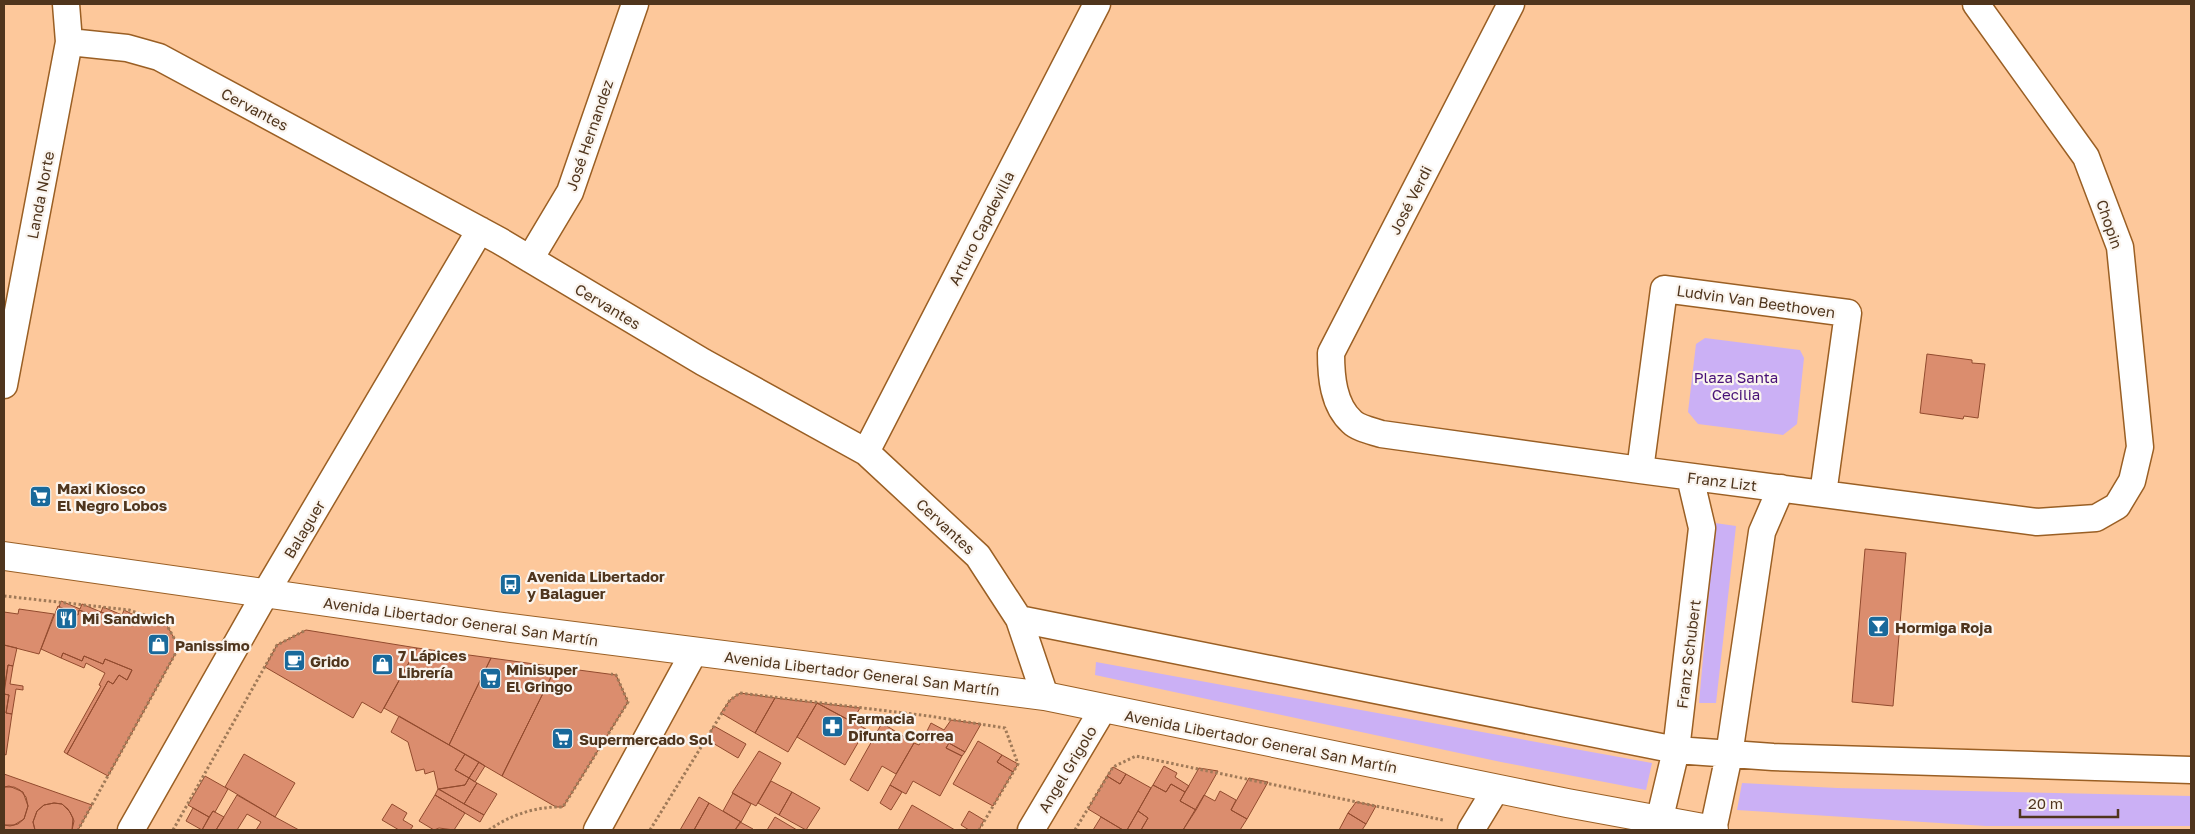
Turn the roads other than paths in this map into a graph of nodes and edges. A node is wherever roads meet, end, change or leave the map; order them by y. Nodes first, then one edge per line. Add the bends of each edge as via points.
1 (66, 4) edge
2 (635, 4) edge
3 (1511, 4) edge
4 (1976, 4) edge
5 (1095, 5) edge
6 (69, 42) junction
7 (480, 230) junction
8 (530, 259) junction
9 (4, 385) edge
10 (1338, 401) joint
11 (866, 452) junction
12 (1640, 470) junction
13 (1690, 477) junction
14 (1782, 488) junction
15 (1824, 494) junction
16 (2117, 506) joint
17 (4, 556) edge
18 (265, 594) junction
19 (1019, 619) junction
20 (694, 652) junction
21 (1045, 696) junction
22 (1103, 709) junction
23 (1676, 750) junction
24 (1729, 755) junction
25 (2191, 770) edge
26 (1496, 789) junction
27 (1659, 825) edge
28 (1472, 829) edge
29 (131, 830) edge
30 (597, 830) edge
31 (1031, 830) edge
32 (1714, 830) edge

1 - 6 street, Landa Norte
2 - 8 street, José Hernandez via 570,192
3 - 10 street, José Verdi via 1331,353 1331,376
4 - 16 street, Chopin via 2086,157 2120,247 2140,447 2132,481
5 - 11 street, Arturo Capdevilla
6 - 7 street, Cervantes via 127,48 159,57
6 - 9 street, Landa Norte
7 - 8 street, Cervantes
7 - 18 street, Balaguer
8 - 11 street, Cervantes via 703,362
10 - 12 street, Franz Lizt via 1352,423 1381,434
11 - 19 street, Cervantes via 978,556
12 - 13 street, Franz Lizt
12 - 15 street, Ludvin Van Beethoven via 1664,289 1848,313
13 - 14 street, Franz Lizt
13 - 23 street, Franz Schubert via 1702,528
14 - 15 street, Franz Lizt
14 - 24 street via 1762,532
15 - 16 street, Franz Lizt via 2037,522 2096,518
17 - 18 main road, Avenida Libertador General San Martín
18 - 20 main road, Avenida Libertador General San Martín
18 - 29 street, Balaguer
19 - 21 street, Cervantes
19 - 23 street
20 - 21 main road, Avenida Libertador General San Martín
20 - 30 street
21 - 22 main road, Avenida Libertador General San Martín
22 - 26 main road, Avenida Libertador General San Martín
22 - 31 street, Angel Grigolo
23 - 24 street
23 - 27 street, Franz Schubert
24 - 25 street
24 - 32 street
26 - 27 main road, Avenida Libertador General San Martín
26 - 28 street
27 - 32 main road, Avenida Libertador General San Martín

